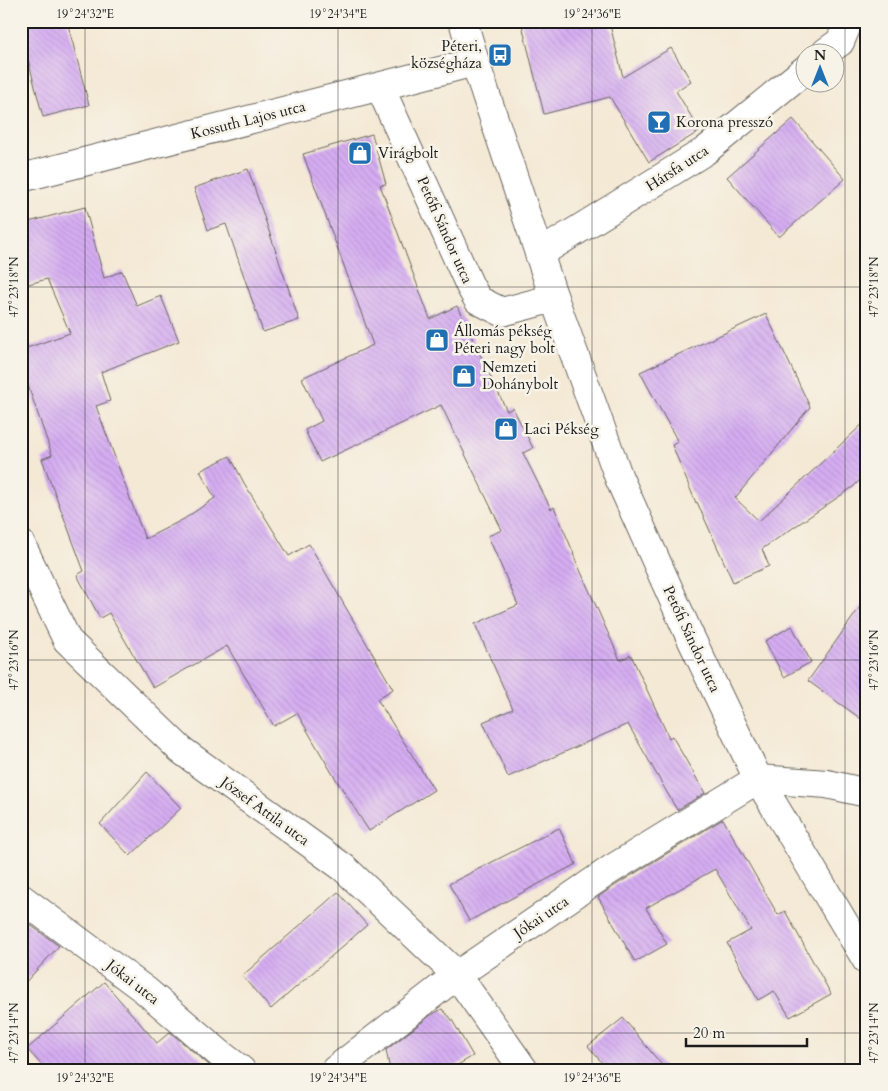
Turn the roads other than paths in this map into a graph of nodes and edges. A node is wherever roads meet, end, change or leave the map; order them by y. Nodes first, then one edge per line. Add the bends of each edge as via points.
1 (463, 21) edge
2 (475, 62) junction
3 (796, 78) edge
4 (380, 87) junction
5 (21, 178) edge
6 (539, 254) junction
7 (554, 298) junction
8 (21, 544) edge
9 (758, 780) junction
10 (867, 792) edge
11 (21, 898) edge
12 (867, 961) edge
13 (457, 975) junction
14 (241, 1070) edge
15 (335, 1070) edge
16 (524, 1070) edge

1 - 2 street, Petőfi Sándor utca
2 - 4 street, Kossuth Lajos utca
2 - 6 street, Petőfi Sándor utca
3 - 6 street, Hársfa utca via 705,151
4 - 5 street, Kossuth Lajos utca
4 - 7 street, Petőfi Sándor utca via 478,300 502,312
6 - 7 street, Petőfi Sándor utca
7 - 9 street, Petőfi Sándor utca via 619,478
8 - 13 street, József Attila utca via 67,640 181,750 344,868
9 - 10 street via 827,784
9 - 12 street, Petőfi Sándor utca
9 - 13 street, Jókai utca via 610,870
11 - 14 street, Jókai utca via 145,990
13 - 15 street, Jókai utca
13 - 16 street, József Attila utca

